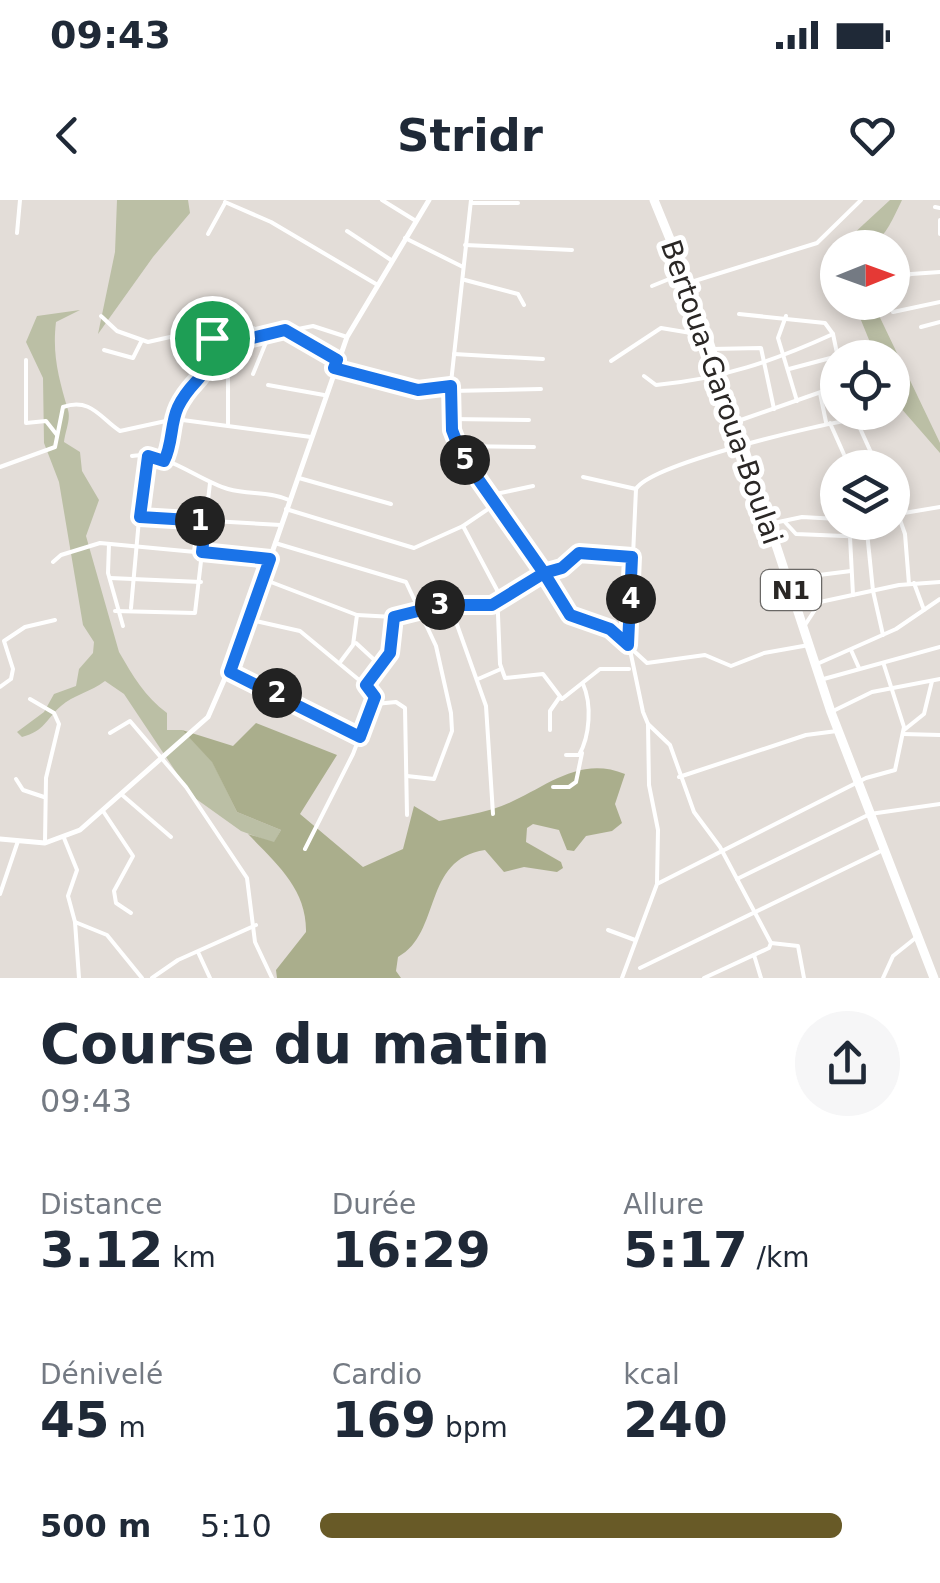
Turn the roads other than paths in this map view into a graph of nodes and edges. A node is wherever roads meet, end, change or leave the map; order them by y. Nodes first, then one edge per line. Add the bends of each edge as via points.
1 (20, 200) edge
2 (382, 200) edge
3 (428, 200) edge
4 (654, 200) edge
5 (861, 200) edge
6 (225, 201) edge
7 (471, 202) edge
8 (518, 203) dead end
9 (940, 220) edge
10 (416, 221) junction
11 (347, 231) dead end
12 (17, 233) dead end
13 (208, 234) dead end
14 (940, 234) edge
15 (405, 238) junction
16 (466, 246) junction
17 (572, 250) dead end
18 (391, 260) junction
19 (464, 268) junction
20 (940, 272) edge
21 (910, 274) edge
22 (686, 278) junction
23 (464, 280) junction
24 (376, 284) junction
25 (652, 286) dead end
26 (940, 302) edge
27 (524, 306) dead end
28 (217, 308) dead end
29 (910, 308) edge
30 (739, 314) dead end
31 (101, 316) dead end
32 (786, 316) junction
33 (940, 322) edge
34 (922, 327) dead end
35 (285, 330) junction
36 (270, 334) junction
37 (833, 334) junction
38 (347, 336) junction
39 (707, 337) junction
40 (212, 338) junction
41 (228, 338) junction
42 (142, 340) junction
43 (834, 340) edge
44 (711, 349) junction
45 (104, 350) dead end
46 (454, 354) junction
47 (784, 357) junction
48 (542, 359) dead end
49 (26, 360) dead end
50 (612, 362) dead end
51 (820, 362) edge
52 (336, 364) junction
53 (764, 365) junction
54 (787, 370) junction
55 (254, 374) dead end
56 (644, 376) dead end
57 (720, 377) junction
58 (268, 385) dead end
59 (450, 389) junction
60 (541, 389) dead end
61 (820, 393) edge
62 (324, 395) junction
63 (797, 401) junction
64 (774, 409) junction
65 (175, 419) junction
66 (450, 419) junction
67 (528, 420) dead end
68 (735, 422) junction
69 (228, 424) junction
70 (820, 425) edge
71 (310, 437) junction
72 (58, 440) junction
73 (458, 446) junction
74 (743, 446) junction
75 (534, 448) dead end
76 (132, 456) dead end
77 (148, 456) junction
78 (164, 461) junction
79 (0, 468) edge
80 (583, 477) dead end
81 (298, 478) junction
82 (210, 483) junction
83 (532, 486) dead end
84 (636, 488) junction
85 (492, 495) junction
86 (290, 500) junction
87 (497, 502) junction
88 (391, 504) dead end
89 (940, 507) edge
90 (286, 510) junction
91 (910, 512) edge
92 (140, 517) junction
93 (820, 518) edge
94 (206, 521) junction
95 (784, 521) junction
96 (769, 524) junction
97 (281, 525) junction
98 (463, 526) junction
99 (820, 535) edge
100 (850, 540) edge
101 (868, 540) edge
102 (904, 540) edge
103 (276, 542) junction
104 (110, 544) junction
105 (138, 546) junction
106 (202, 552) junction
107 (632, 557) junction
108 (270, 559) junction
109 (53, 562) dead end
110 (851, 571) junction
111 (544, 573) junction
112 (110, 578) junction
113 (787, 579) junction
114 (135, 580) junction
115 (263, 580) junction
116 (201, 582) junction
117 (940, 582) edge
118 (911, 584) junction
119 (873, 591) junction
120 (853, 595) junction
121 (940, 599) edge
122 (497, 603) junction
123 (450, 604) junction
124 (132, 608) junction
125 (118, 610) junction
126 (924, 610) junction
127 (421, 611) junction
128 (357, 615) junction
129 (394, 617) junction
130 (56, 620) dead end
131 (249, 620) junction
132 (124, 626) dead end
133 (803, 628) junction
134 (884, 635) junction
135 (354, 641) junction
136 (628, 645) junction
137 (808, 645) junction
138 (940, 647) edge
139 (850, 650) junction
140 (339, 662) junction
141 (884, 664) junction
142 (815, 665) junction
143 (382, 667) junction
144 (859, 668) junction
145 (501, 669) junction
146 (631, 669) junction
147 (230, 672) junction
148 (940, 679) edge
149 (477, 680) junction
150 (820, 680) junction
151 (932, 681) junction
152 (582, 684) junction
153 (366, 685) junction
154 (0, 686) edge
155 (892, 687) junction
156 (30, 698) dead end
157 (559, 698) junction
158 (372, 704) junction
159 (830, 712) junction
160 (648, 724) junction
161 (550, 730) dead end
162 (838, 731) junction
163 (903, 732) junction
164 (110, 733) dead end
165 (940, 734) edge
166 (360, 737) junction
167 (582, 753) junction
168 (566, 755) dead end
169 (162, 757) junction
170 (407, 776) junction
171 (680, 777) junction
172 (16, 779) dead end
173 (858, 784) junction
174 (552, 787) dead end
175 (121, 794) junction
176 (45, 798) junction
177 (940, 804) edge
178 (103, 811) junction
179 (493, 814) dead end
180 (870, 814) junction
181 (407, 815) dead end
182 (64, 838) junction
183 (171, 838) dead end
184 (0, 839) edge
185 (18, 841) junction
186 (45, 843) junction
187 (305, 849) dead end
188 (884, 850) junction
189 (723, 853) junction
190 (737, 878) junction
191 (657, 884) junction
192 (0, 894) edge
193 (131, 913) dead end
194 (756, 913) junction
195 (76, 922) junction
196 (256, 925) junction
197 (608, 930) dead end
198 (918, 936) junction
199 (635, 940) junction
200 (771, 943) junction
201 (198, 952) junction
202 (754, 955) junction
203 (640, 968) dead end
204 (78, 978) edge
205 (142, 978) edge
206 (152, 978) edge
207 (210, 978) edge
208 (272, 978) edge
209 (622, 978) edge
210 (704, 978) edge
211 (761, 978) edge
212 (804, 978) edge
213 (884, 978) edge
214 (934, 978) edge

1 - 12 street
2 - 10 street
3 - 10 street
4 - 22 highway, Bertoua-Garoua-Boulai / N1
5 - 22 street via 816,243
6 - 13 street
6 - 24 street
7 - 8 street
7 - 16 street
9 - 14 street
10 - 15 street
11 - 18 street
15 - 18 street
15 - 19 street
16 - 17 street
16 - 19 street
18 - 24 street
19 - 23 street
20 - 21 street
22 - 25 street
22 - 39 highway, Bertoua-Garoua-Boulai / N1
23 - 27 street via 522,295
23 - 46 street
24 - 38 street
26 - 29 street
28 - 36 street via 240,325
30 - 32 street
31 - 42 street
32 - 37 street via 825,323
32 - 47 street via 786,327 777,332
33 - 34 street
35 - 36 street
35 - 38 street via 313,326
35 - 52 street
36 - 41 street
36 - 55 street
37 - 43 street
37 - 47 street
38 - 52 street
39 - 44 highway, Bertoua-Garoua-Boulai / N1
39 - 50 street via 661,328
40 - 41 street
40 - 42 street
40 - 65 street via 208,369
41 - 69 street
42 - 45 street via 133,358
44 - 53 street via 761,348
44 - 57 highway, Bertoua-Garoua-Boulai / N1
46 - 48 street
46 - 59 street
47 - 53 street
47 - 54 street
49 - 72 street via 26,423 48,422
51 - 54 street
52 - 59 street via 418,390
52 - 62 street
53 - 57 street
53 - 64 street
54 - 63 street
56 - 57 street via 656,386
57 - 68 highway, Bertoua-Garoua-Boulai / N1
58 - 62 street
59 - 60 street
59 - 66 street
61 - 63 street
62 - 71 street
63 - 64 street
64 - 68 street
65 - 69 street
65 - 72 street via 120,431 90,407 66,406
65 - 78 street
66 - 67 street
66 - 73 street
68 - 74 highway, Bertoua-Garoua-Boulai / N1
69 - 71 street
70 - 74 street
71 - 81 street
72 - 79 street via 56,447
73 - 75 street
73 - 85 street
74 - 84 street via 648,475
74 - 96 highway, Bertoua-Garoua-Boulai / N1
76 - 77 street
77 - 78 street
77 - 92 street
78 - 82 street
80 - 84 street
81 - 86 street
81 - 88 street
82 - 86 street
82 - 94 street
83 - 85 street
84 - 107 street
85 - 87 street
86 - 90 street
87 - 98 street
87 - 111 street
89 - 91 street
90 - 97 street
90 - 98 street via 414,548
92 - 94 street
92 - 105 street
93 - 95 street
94 - 97 street
94 - 106 street
95 - 96 street
95 - 99 street via 792,533
96 - 113 highway, Bertoua-Garoua-Boulai / N1
97 - 103 street
98 - 122 street via 497,590
100 - 110 street
101 - 119 street
102 - 118 street
103 - 108 street
103 - 127 street via 402,579
104 - 105 street
104 - 109 street
104 - 112 street
105 - 106 street
105 - 114 street
106 - 108 street
106 - 116 street
107 - 111 street via 579,553
107 - 136 street
108 - 115 street
110 - 113 street
110 - 120 street
111 - 122 street
111 - 136 street via 570,615 610,629
112 - 114 street
112 - 125 street
113 - 133 highway, Bertoua-Garoua-Boulai / N1
114 - 116 street
114 - 124 street
115 - 128 street
115 - 131 street
116 - 124 street via 194,614
117 - 118 street
118 - 119 street
118 - 126 street
119 - 120 street
119 - 134 street
120 - 133 street via 820,602
121 - 126 street
122 - 123 street
122 - 145 street
123 - 127 street
123 - 149 street
124 - 125 street
125 - 132 street
126 - 134 street
127 - 129 street
127 - 170 street via 442,670 452,731 434,779
128 - 129 street
128 - 135 street
129 - 143 street via 393,643
130 - 154 street via 4,641 13,670
131 - 140 street via 300,631
131 - 147 street
133 - 137 highway, Bertoua-Garoua-Boulai / N1
134 - 139 street
135 - 140 street
135 - 143 street
136 - 137 street via 647,663 706,655 730,666
136 - 146 street
137 - 142 highway, Bertoua-Garoua-Boulai / N1
138 - 141 street
139 - 142 street
139 - 144 street
140 - 153 street
141 - 144 street
141 - 155 street
142 - 150 highway, Bertoua-Garoua-Boulai / N1
143 - 153 street
144 - 150 street
145 - 149 street
145 - 157 street via 508,679 544,674
146 - 152 street via 600,669
146 - 160 street
147 - 166 street
147 - 169 street via 208,717
148 - 151 street
149 - 179 street via 489,725
150 - 159 highway, Bertoua-Garoua-Boulai / N1
151 - 155 street
151 - 163 street via 920,720
152 - 157 street
152 - 167 street via 589,700
153 - 158 street via 376,694
155 - 159 street
155 - 163 street
156 - 176 street via 59,720
157 - 161 street via 550,710
158 - 166 street
158 - 170 street via 404,705
159 - 162 highway, Bertoua-Garoua-Boulai / N1
160 - 171 street via 670,744
160 - 191 street
162 - 171 street via 806,735
162 - 173 highway, Bertoua-Garoua-Boulai / N1
163 - 165 street
163 - 173 street via 896,770
164 - 169 street via 130,721
166 - 187 street
167 - 168 street
167 - 174 street via 576,782
169 - 175 street
169 - 196 street via 246,878
170 - 181 street
171 - 189 street via 694,812
172 - 176 street via 23,790
173 - 180 highway, Bertoua-Garoua-Boulai / N1
173 - 189 street
175 - 178 street
175 - 183 street
176 - 186 street
177 - 180 street
178 - 182 street
178 - 193 street via 133,856 114,891 116,902
180 - 188 highway, Bertoua-Garoua-Boulai / N1
180 - 190 street
182 - 186 street
182 - 195 street via 77,870 68,896
184 - 185 street
185 - 186 street
185 - 192 street
188 - 194 street
188 - 198 highway, Bertoua-Garoua-Boulai / N1
189 - 190 street
189 - 191 street
190 - 194 street
191 - 199 street
194 - 200 street
194 - 203 street
195 - 204 street
195 - 205 street via 106,935
196 - 201 street
196 - 208 street via 255,942
197 - 199 street
198 - 213 street via 893,956
198 - 214 highway, Bertoua-Garoua-Boulai / N1
199 - 209 street
200 - 202 street
200 - 212 street via 798,946
201 - 206 street
201 - 207 street
202 - 210 street
202 - 211 street

